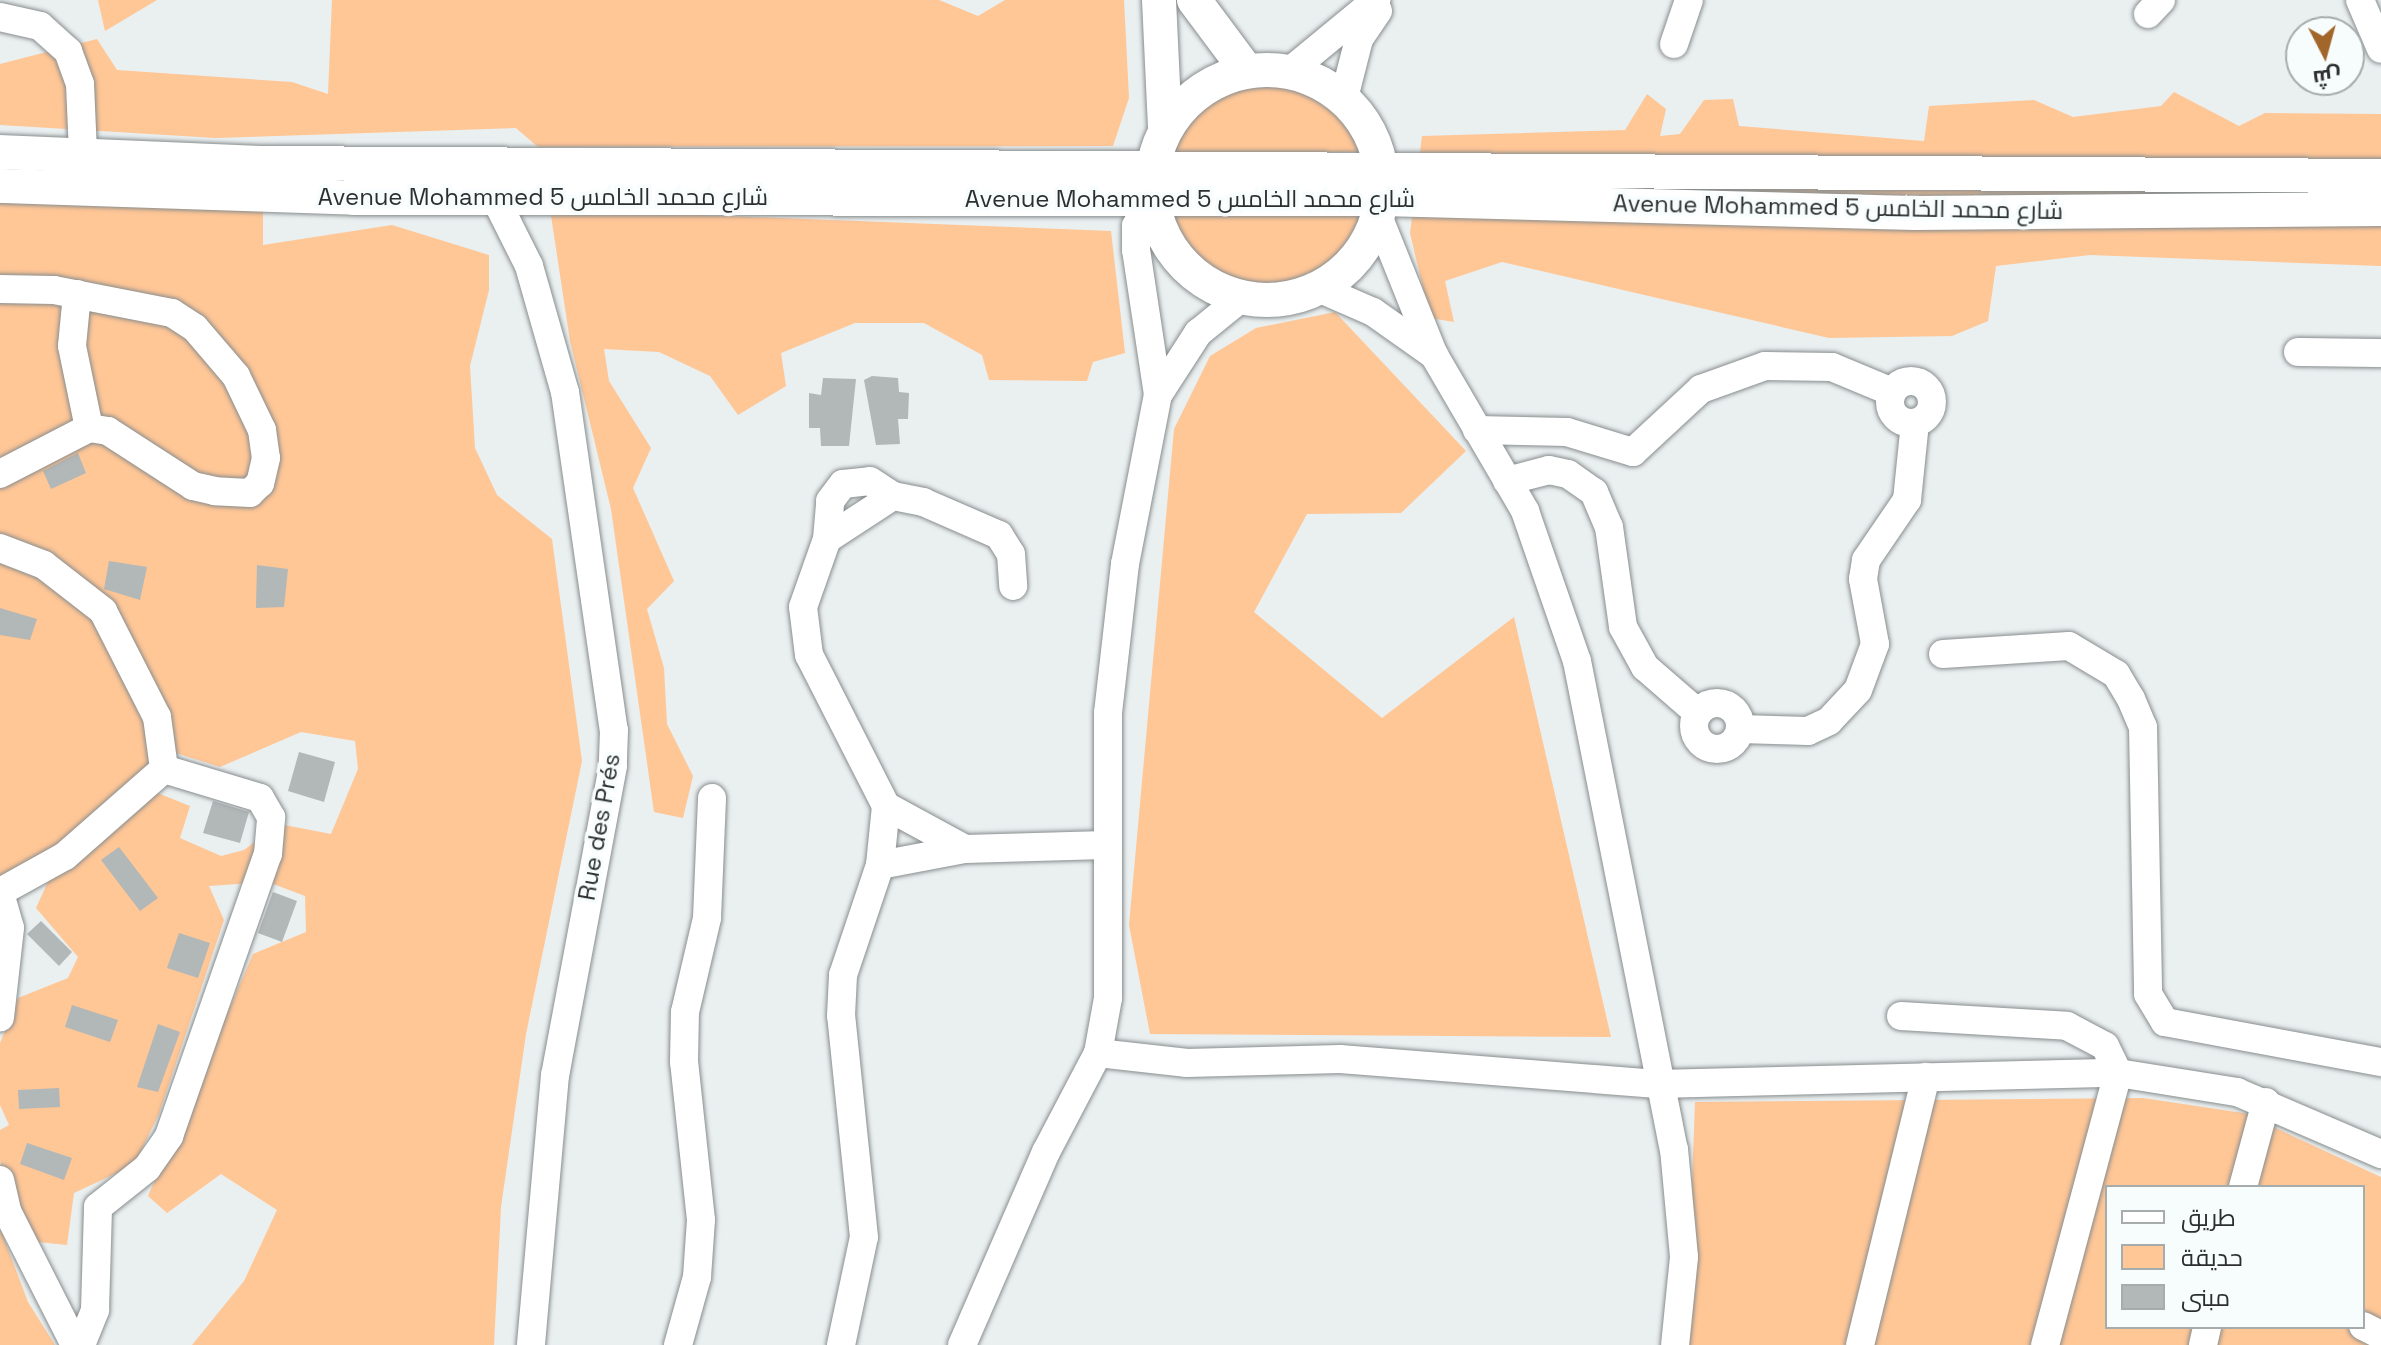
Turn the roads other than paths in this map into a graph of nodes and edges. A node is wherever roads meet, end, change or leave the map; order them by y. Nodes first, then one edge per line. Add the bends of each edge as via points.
1 (1159, 0) edge
2 (1194, 0) edge
3 (1376, 0) edge
4 (1385, 0) edge
5 (1689, 0) edge
6 (2369, 5) edge
7 (6, 11) edge
8 (1674, 44) dead end
9 (2381, 49) edge
10 (1247, 71) junction
11 (1290, 71) junction
12 (1344, 98) junction
13 (1165, 128) junction
14 (0, 152) edge
15 (83, 154) junction
16 (482, 161) junction
17 (2381, 176) edge
18 (526, 178) junction
19 (1152, 184) junction
20 (0, 186) edge
21 (489, 195) junction
22 (1381, 195) junction
23 (2381, 209) edge
24 (529, 266) junction
25 (1318, 288) junction
26 (0, 289) edge
27 (77, 294) junction
28 (1241, 298) junction
29 (2298, 352) dead end
30 (2381, 353) edge
31 (1434, 355) junction
32 (1158, 395) junction
33 (89, 428) junction
34 (1477, 430) junction
35 (1620, 451) junction
36 (0, 474) edge
37 (1507, 481) junction
38 (1597, 496) junction
39 (0, 548) edge
40 (1013, 586) dead end
41 (1943, 654) dead end
42 (164, 769) junction
43 (712, 798) dead end
44 (886, 806) junction
45 (1105, 845) junction
46 (965, 849) junction
47 (880, 865) junction
48 (0, 892) edge
49 (1901, 1016) dead end
50 (0, 1017) edge
51 (1098, 1053) junction
52 (2381, 1062) edge
53 (2118, 1073) junction
54 (1926, 1077) junction
55 (1657, 1084) junction
56 (2266, 1102) junction
57 (2381, 1154) edge
58 (0, 1180) edge
59 (2244, 1185) edge
60 (78, 1345) edge
61 (531, 1345) edge
62 (678, 1345) edge
63 (841, 1345) edge
64 (962, 1345) edge
65 (1675, 1345) edge
66 (1860, 1345) edge
67 (2045, 1345) edge

1 - 13 main road
2 - 10 main road
3 - 11 street
4 - 12 street via 1359,39
5 - 8 street
6 - 9 street
7 - 15 street via 56,34 68,51 80,84
10 - 11 main road
10 - 13 main road via 1196,94
11 - 12 main road
12 - 22 main road via 1375,143
13 - 19 main road
14 - 15 main road, Avenue Mohammed 5 شارع محمد الخامس
15 - 16 main road, Avenue Mohammed 5 شارع محمد الخامس via 261,163
16 - 18 main road, Avenue Mohammed 5 شارع محمد الخامس
16 - 21 street, Rue des Prés
17 - 22 main road, Avenue Mohammed 5 شارع محمد الخامس
18 - 19 main road, Avenue Mohammed 5 شارع محمد الخامس
18 - 21 main road, Avenue Mohammed 5 شارع محمد الخامس
18 - 24 street, Rue des Prés
19 - 22 main road, Avenue Mohammed 5 شارع محمد الخامس
19 - 28 main road via 1171,250 1201,280
19 - 32 street via 1136,226 1136,250
20 - 21 main road, Avenue Mohammed 5 شارع محمد الخامس via 354,198
21 - 24 street, Rue des Prés
22 - 23 main road, Avenue Mohammed 5 شارع محمد الخامس via 1915,213
22 - 25 main road via 1345,270
22 - 31 street
24 - 61 street, Rue des Prés via 579,463 614,730 613,766 555,1075
25 - 28 main road via 1293,297
25 - 31 street via 1373,312
26 - 27 street
27 - 33 street via 72,346
27 - 33 street via 144,304 195,328 236,376 252,408 265,443 264,474 250,493 193,486 108,431
28 - 32 street via 1198,333
29 - 30 street
31 - 34 street
32 - 45 street via 1114,640
33 - 36 street
34 - 35 street via 1567,432
34 - 37 street
35 - 38 street via 1606,468
35 - 38 street via 1642,447 1701,389 1765,366 1832,367 1892,392 1910,381 1929,391 1929,413 1915,423 1907,500 1866,560 1863,588 1875,644 1858,690 1829,721 1808,731 1740,729 1737,714 1725,705 1710,704 1698,713 1645,667 1623,627 1609,527
37 - 38 street via 1549,470 1576,478
37 - 55 street via 1525,511 1577,661
39 - 42 street via 44,565 103,611 157,717
40 - 44 street via 1011,554 999,535 923,502 893,496 827,539 803,607 802,632
41 - 52 street via 2069,646 2116,674 2143,727 2148,994 2165,1022
42 - 48 street via 77,847
42 - 60 street via 260,798 271,817 268,854 169,1136 147,1168 98,1207 95,1310
43 - 62 street via 707,918 685,1012 684,1062 701,1220 697,1277
44 - 46 street
44 - 47 street
45 - 46 street
45 - 51 street via 1108,998
46 - 47 street
47 - 63 street via 843,975 841,1016 864,1237
48 - 50 street via 10,928
49 - 53 street via 2067,1026 2105,1046
51 - 55 street via 1187,1063 1340,1059
51 - 64 street via 1046,1152
53 - 54 street
53 - 56 street via 2191,1080
53 - 67 street
54 - 55 street
54 - 66 street
55 - 65 street via 1681,1200 1683,1306
56 - 57 street
56 - 59 street
58 - 60 street via 7,1211

